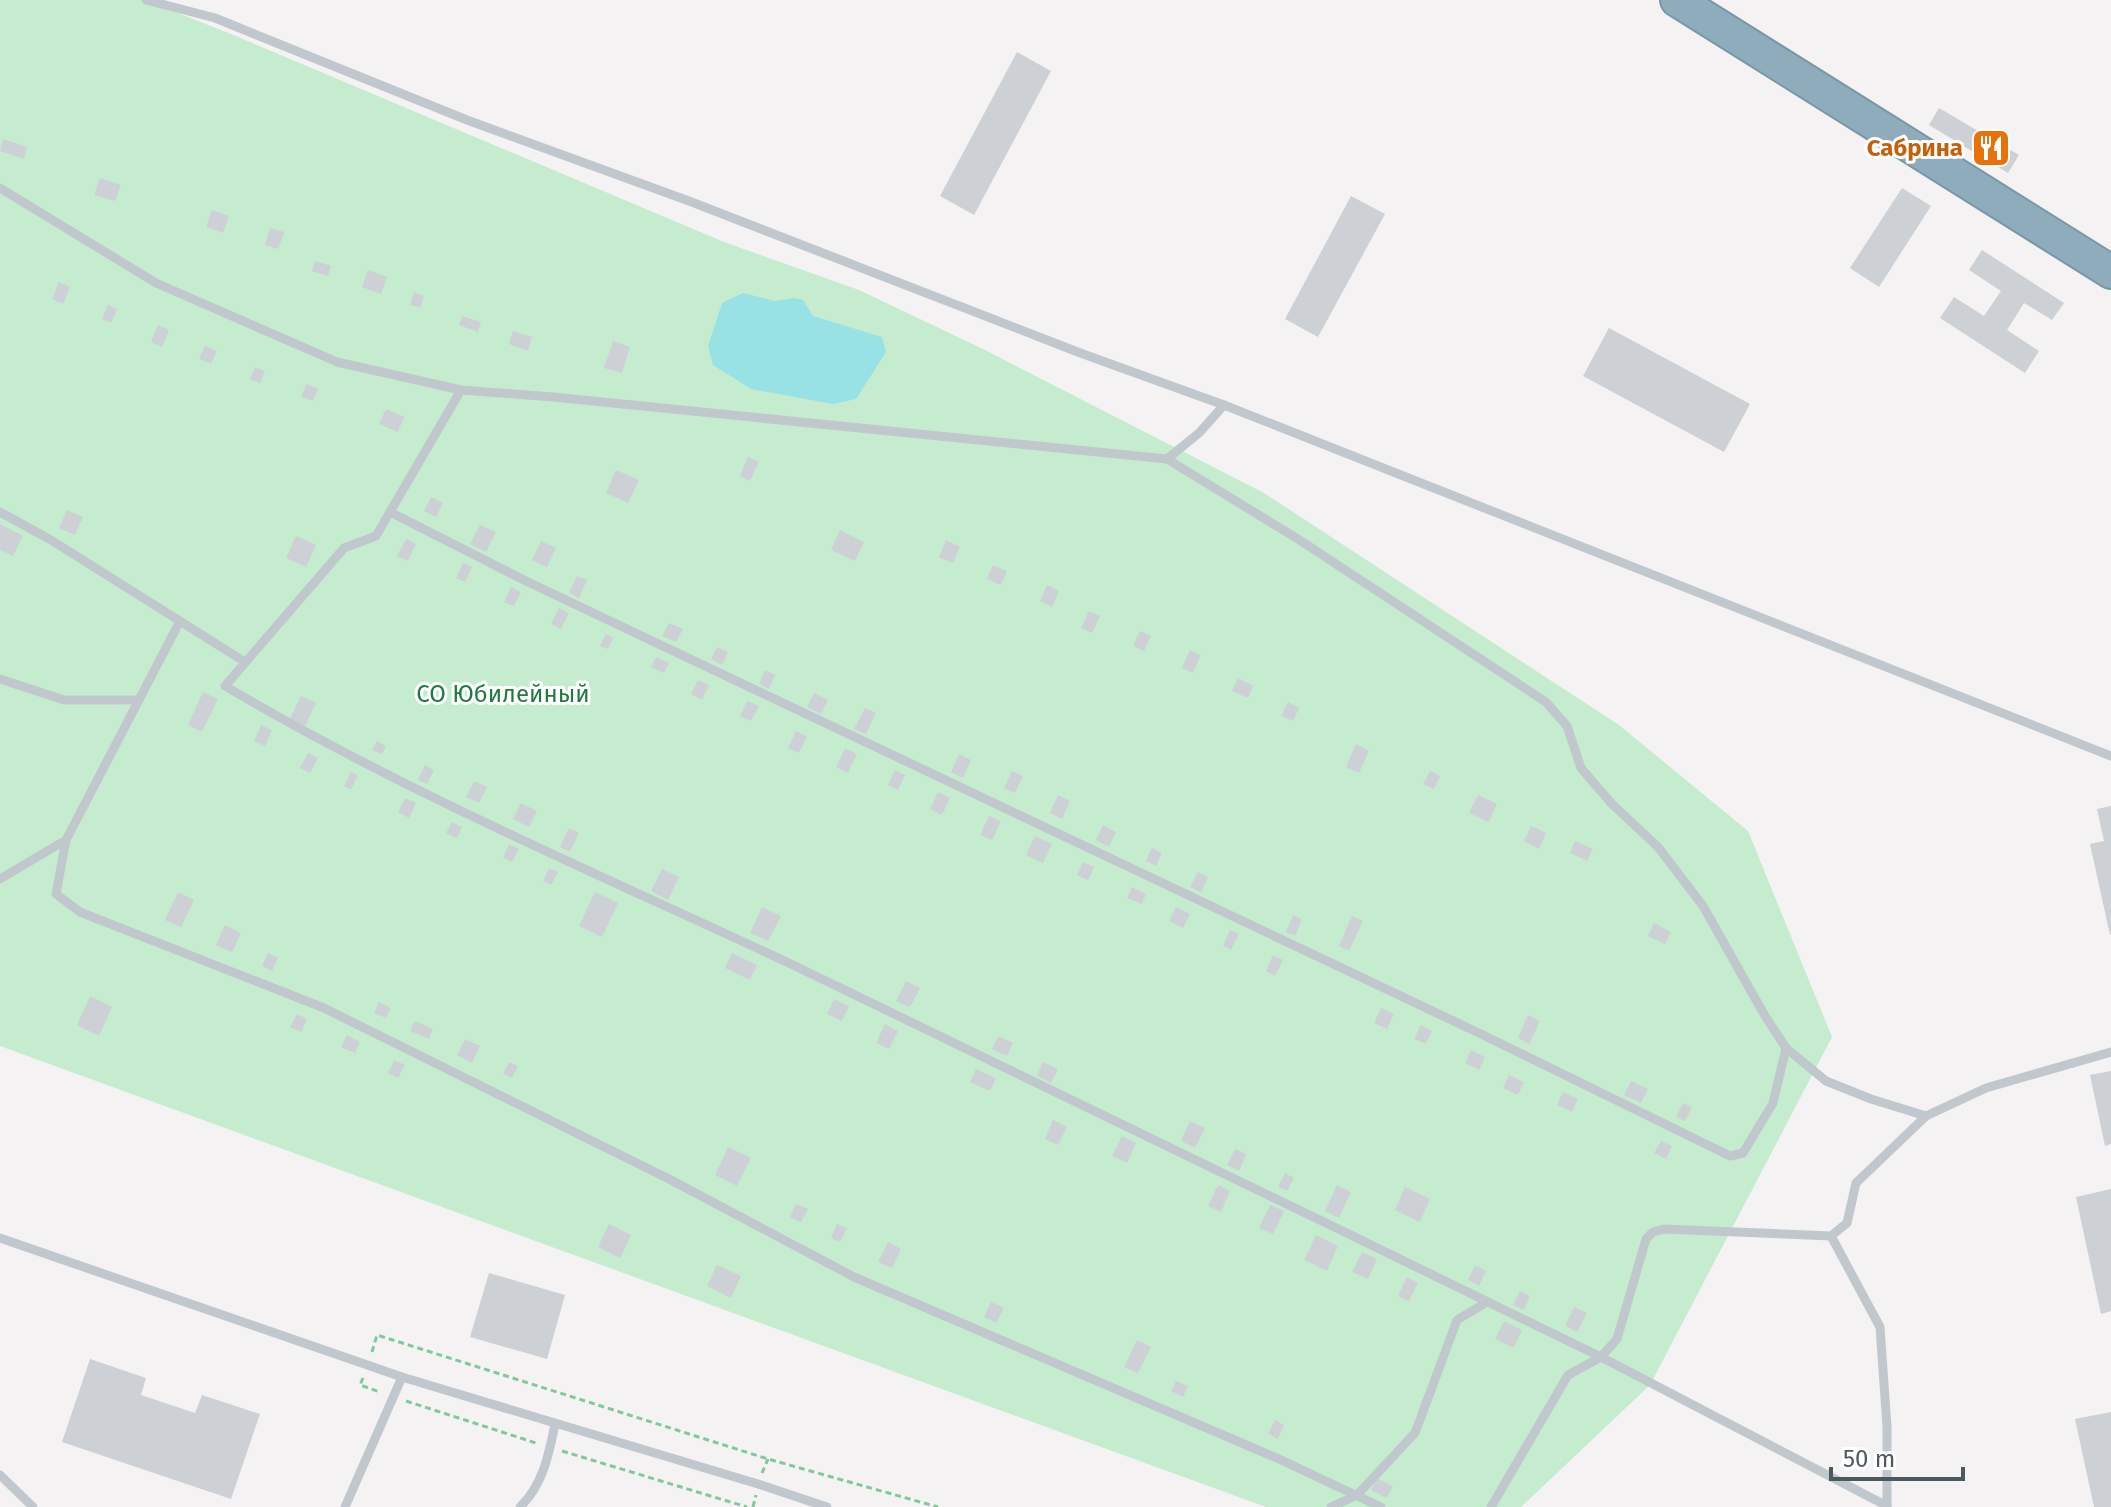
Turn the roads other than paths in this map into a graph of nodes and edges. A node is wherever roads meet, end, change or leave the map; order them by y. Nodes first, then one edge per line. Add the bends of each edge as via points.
1 (146, 0) edge
2 (1677, 0) edge
3 (0, 188) edge
4 (2111, 272) edge
5 (461, 390) junction
6 (1224, 405) junction
7 (1167, 459) junction
8 (0, 512) edge
9 (390, 512) junction
10 (180, 621) junction
11 (245, 662) junction
12 (0, 679) edge
13 (139, 700) junction
14 (2111, 756) edge
15 (66, 840) junction
16 (0, 879) edge
17 (1786, 1048) junction
18 (2111, 1052) edge
19 (1926, 1116) junction
20 (1831, 1236) junction
21 (0, 1238) edge
22 (1487, 1302) junction
23 (1601, 1357) junction
24 (402, 1377) junction
25 (555, 1424) junction
26 (0, 1475) edge
27 (1357, 1495) junction
28 (798, 1503) edge
29 (1887, 1506) edge
30 (33, 1507) edge
31 (345, 1507) edge
32 (520, 1507) edge
33 (827, 1507) edge
34 (1331, 1507) edge
35 (1381, 1507) edge
36 (1491, 1507) edge

1 - 6 lane via 215,18 467,120
2 - 4 highway
3 - 5 lane via 170,289 337,362
5 - 7 lane
5 - 9 lane
6 - 7 lane
6 - 14 lane
7 - 17 lane via 1546,702 1567,726 1581,768 1658,847 1703,906
8 - 10 lane
9 - 11 lane via 376,536 344,548
9 - 17 lane via 1730,1156 1743,1153 1773,1103
10 - 11 lane
10 - 13 lane
11 - 22 lane via 225,686 297,728
12 - 13 lane via 64,700
13 - 15 lane
15 - 16 lane
15 - 27 lane via 56,894 80,912 324,1008 854,1277
17 - 19 lane via 1826,1081
18 - 19 lane via 1986,1088
19 - 20 lane via 1856,1183 1847,1223
20 - 23 lane via 1653,1232 1646,1239 1617,1339
20 - 29 lane via 1880,1327
21 - 24 lane
22 - 23 lane
22 - 27 lane via 1457,1320 1415,1433
23 - 29 lane
23 - 36 lane via 1568,1375
24 - 25 lane
24 - 31 lane
25 - 28 lane via 758,1484
25 - 32 lane via 541,1477
26 - 30 lane
27 - 34 lane
27 - 35 lane
28 - 33 lane

